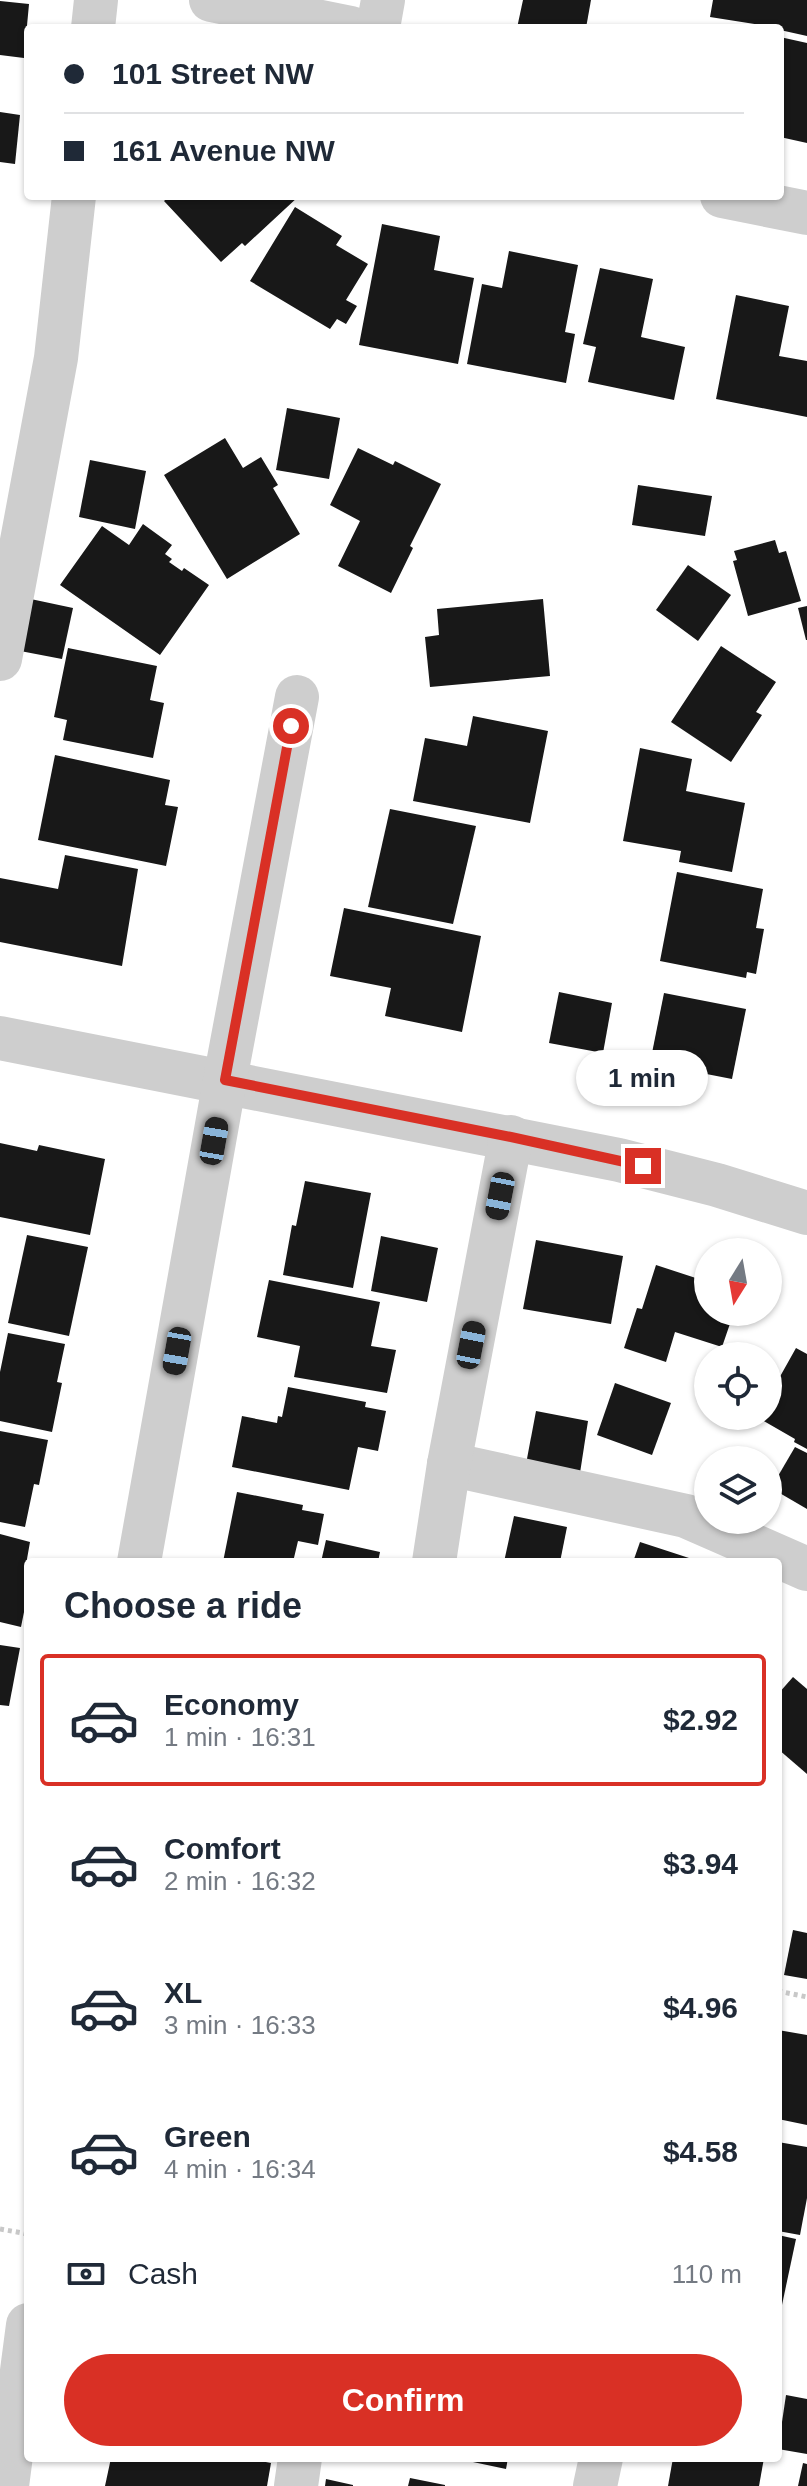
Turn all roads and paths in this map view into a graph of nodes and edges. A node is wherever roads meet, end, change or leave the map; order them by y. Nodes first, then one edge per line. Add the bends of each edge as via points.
1 (96, 0) edge
2 (211, 0) edge
3 (383, 0) edge
4 (93, 24) edge
5 (331, 24) edge
6 (379, 24) edge
7 (74, 200) edge
8 (742, 200) edge
9 (807, 213) edge
10 (0, 659) edge
11 (297, 697) dead end
12 (0, 1038) edge
13 (225, 1080) junction
14 (511, 1137) junction
15 (807, 1213) edge
16 (449, 1464) junction
17 (140, 1558) edge
18 (435, 1558) edge
19 (782, 1558) edge
20 (782, 1558) edge
21 (807, 1569) edge
22 (782, 1992) edge
23 (807, 1997) edge
24 (0, 2229) edge
25 (24, 2233) edge
26 (24, 2356) edge
27 (299, 2462) edge
28 (600, 2462) edge
29 (7, 2486) edge
30 (296, 2486) edge
31 (595, 2486) edge

1 - 4 street
2 - 5 street
3 - 6 street
7 - 10 street via 56,358
8 - 9 street
11 - 13 street
12 - 13 street
13 - 14 street
13 - 17 street
14 - 15 street via 717,1185
14 - 16 street
16 - 18 street
16 - 19 street via 686,1516
20 - 21 street
22 - 23 path
24 - 25 path
26 - 29 street
27 - 30 street
28 - 31 street

